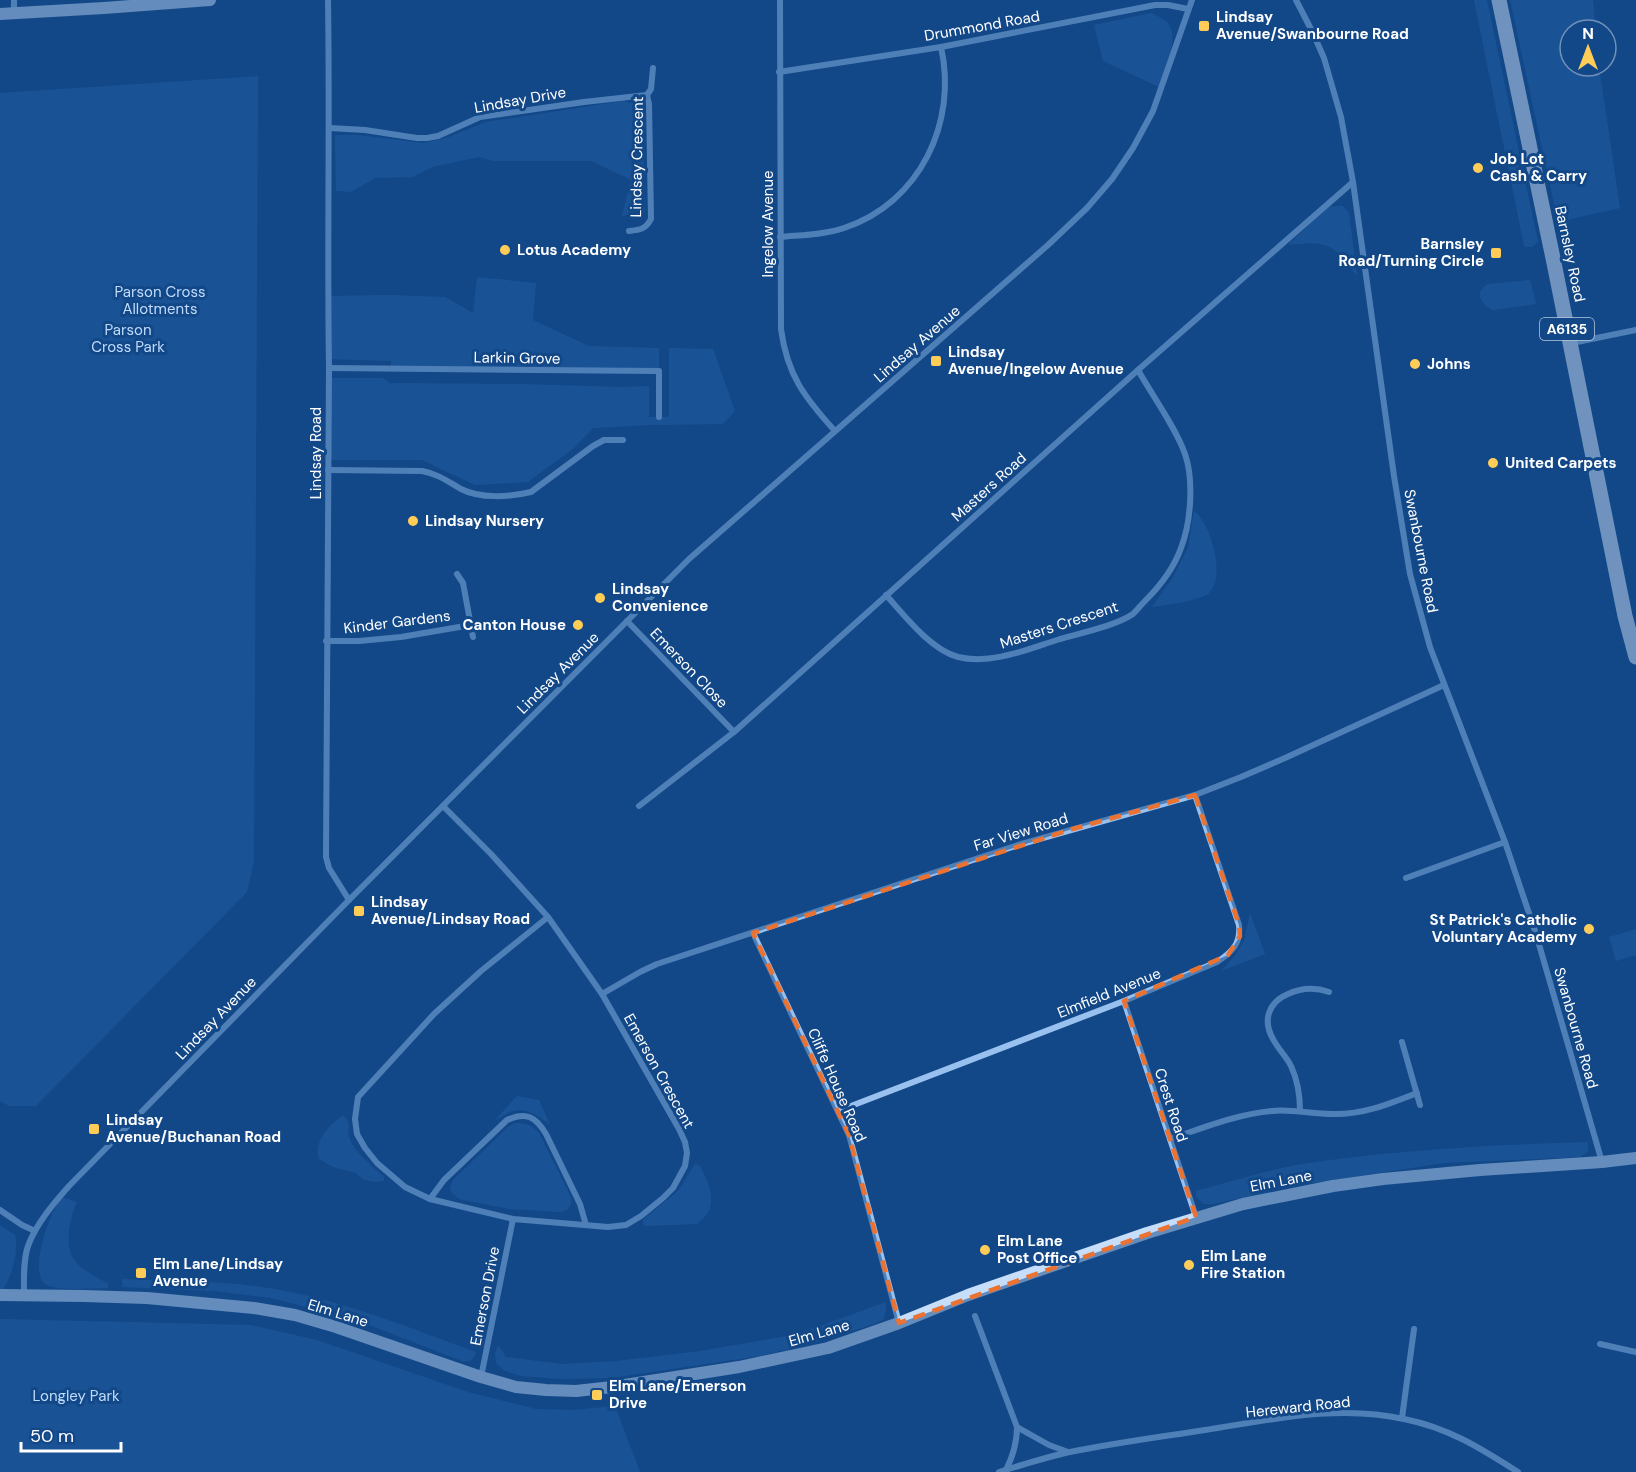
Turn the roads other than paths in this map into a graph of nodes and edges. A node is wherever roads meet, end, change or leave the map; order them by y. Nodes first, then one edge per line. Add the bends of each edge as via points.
1 (14, 0) edge
2 (210, 0) edge
3 (328, 0) edge
4 (780, 0) edge
5 (1192, 0) edge
6 (1296, 0) edge
7 (1499, 0) edge
8 (1188, 9) junction
9 (14, 13) junction
10 (0, 14) edge
11 (941, 47) junction
12 (653, 68) dead end
13 (779, 72) junction
14 (647, 95) junction
15 (328, 128) junction
16 (1353, 182) junction
17 (629, 231) dead end
18 (780, 237) junction
19 (1636, 330) edge
20 (1570, 343) junction
21 (328, 368) junction
22 (1138, 370) junction
23 (659, 417) dead end
24 (835, 431) junction
25 (623, 440) dead end
26 (328, 470) junction
27 (457, 574) dead end
28 (886, 595) junction
29 (627, 621) junction
30 (471, 625) junction
31 (473, 637) dead end
32 (326, 641) junction
33 (1636, 657) edge
34 (1444, 684) junction
35 (734, 732) junction
36 (1195, 795) junction
37 (443, 806) junction
38 (639, 806) dead end
39 (1505, 842) junction
40 (1406, 878) dead end
41 (349, 900) junction
42 (548, 917) junction
43 (753, 933) junction
44 (1329, 992) dead end
45 (602, 994) junction
46 (1124, 1000) junction
47 (1402, 1042) dead end
48 (1417, 1093) junction
49 (1420, 1105) dead end
50 (838, 1111) junction
51 (1300, 1111) junction
52 (1170, 1139) junction
53 (1636, 1158) edge
54 (1602, 1162) junction
55 (430, 1199) junction
56 (0, 1210) edge
57 (1196, 1217) junction
58 (513, 1219) junction
59 (586, 1225) junction
60 (35, 1231) junction
61 (24, 1294) junction
62 (0, 1295) edge
63 (975, 1316) dead end
64 (899, 1323) junction
65 (1414, 1329) dead end
66 (1600, 1344) dead end
67 (1636, 1352) edge
68 (481, 1377) junction
69 (1402, 1418) junction
70 (1017, 1427) junction
71 (1068, 1453) junction
72 (1003, 1471) edge
73 (1518, 1472) edge

1 - 9 street
2 - 9 street
3 - 15 street, Lindsay Road
4 - 13 street, Ingelow Avenue
5 - 8 street, Lindsay Avenue
6 - 16 street, Swanbourne Road via 1324,58 1341,117
7 - 20 main road, Barnsley Road / A6135
8 - 11 street, Drummond Road via 1155,5
8 - 24 street, Lindsay Avenue via 1153,111 1112,179 1047,245
9 - 10 street
11 - 13 street, Drummond Road
11 - 18 street via 945,81 940,128 921,168 909,183 879,211 842,229
12 - 14 street, Lindsay Crescent
13 - 18 street, Ingelow Avenue
14 - 15 street, Lindsay Drive via 480,117 427,138
14 - 17 street, Lindsay Crescent via 651,219 641,230
15 - 21 street, Lindsay Road
16 - 22 street, Masters Road
16 - 34 street, Swanbourne Road via 1410,574
18 - 24 street, Ingelow Avenue via 783,346 796,382
19 - 20 street
20 - 33 main road, Barnsley Road / A6135
21 - 23 street, Larkin Grove via 659,371
21 - 26 street, Lindsay Road
22 - 28 street, Masters Road
22 - 28 street, Masters Crescent via 1184,452 1190,494 1182,548 1171,569 1133,614 981,660 956,657 937,647
24 - 29 street, Lindsay Avenue via 689,560
25 - 26 street via 604,440 531,492 522,494 478,495 422,471
26 - 32 street, Lindsay Road
27 - 30 street, Kinder Gardens via 463,583
28 - 35 street, Masters Road
29 - 35 street, Emerson Close
29 - 37 street, Lindsay Avenue
30 - 31 street, Kinder Gardens
30 - 32 street, Kinder Gardens via 400,637
32 - 41 street, Lindsay Road via 326,857
34 - 36 street, Far View Road
34 - 39 street, Swanbourne Road
35 - 38 street, Masters Road
36 - 43 street, Far View Road via 1018,845
36 - 46 street, Elmfield Avenue via 1240,936 1228,955 1217,962
37 - 41 street, Lindsay Avenue
37 - 42 street, Emerson Crescent
39 - 40 street
39 - 54 street, Swanbourne Road
41 - 60 street, Lindsay Avenue via 69,1186
42 - 45 street, Emerson Crescent
42 - 55 street, Emerson Crescent via 481,970 434,1014 358,1097 354,1119 365,1148 405,1187
43 - 45 street, Far View Road via 657,964
43 - 50 street, Cliffe House Road
44 - 51 street via 1308,988 1295,991 1274,1002 1269,1012 1272,1039 1297,1082
45 - 59 street, Emerson Crescent via 679,1129 687,1153 673,1188 641,1215 626,1225
46 - 50 street, Elmfield Avenue
46 - 52 street, Crest Road
47 - 48 street
48 - 49 street
48 - 51 street via 1361,1112
50 - 64 street, Cliffe House Road via 849,1135
51 - 52 street via 1250,1114
52 - 57 street, Crest Road
53 - 54 street, Elm Lane
54 - 57 street, Elm Lane via 1383,1179 1264,1199
55 - 58 street, Emerson Crescent
55 - 59 street via 444,1180 507,1120 525,1115 540,1123 580,1204
56 - 60 street
57 - 64 street, Elm Lane via 968,1295
58 - 59 street, Emerson Crescent
58 - 68 street, Emerson Drive
60 - 61 street, Lindsay Avenue via 27,1248
61 - 62 street, Elm Lane
61 - 68 street, Elm Lane via 147,1298 254,1308 336,1328
63 - 70 street
64 - 68 street, Elm Lane via 828,1348 782,1359 612,1387 546,1390
65 - 69 street
66 - 67 street
69 - 71 street, Hereward Road via 1370,1413 1301,1415
69 - 73 street, Hereward Road via 1461,1437
70 - 71 street
70 - 72 street, Hereward Road via 1011,1460
71 - 72 street, Hereward Road

